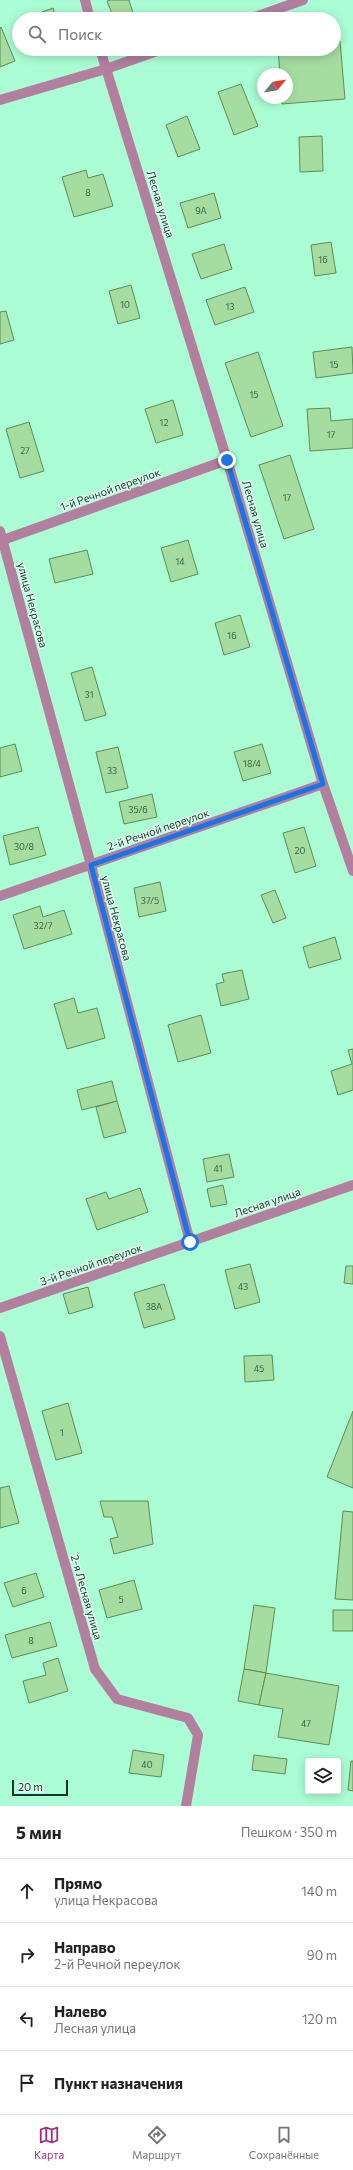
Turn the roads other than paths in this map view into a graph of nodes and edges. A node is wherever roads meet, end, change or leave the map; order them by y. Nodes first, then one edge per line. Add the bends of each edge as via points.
1 (84, 0) edge
2 (303, 0) edge
3 (288, 3) edge
4 (88, 12) edge
5 (266, 12) edge
6 (102, 56) edge
7 (143, 56) edge
8 (106, 69) junction
9 (0, 100) edge
10 (227, 460) junction
11 (1, 537) edge
12 (323, 784) junction
13 (91, 865) junction
14 (353, 871) edge
15 (0, 896) edge
16 (353, 1185) edge
17 (190, 1242) junction
18 (0, 1308) edge
19 (0, 1336) edge
20 (186, 1806) edge

1 - 4 street
2 - 3 street
3 - 5 street
6 - 8 street, Лесная улица
7 - 8 street
8 - 9 street
8 - 10 street, Лесная улица
10 - 11 street, 1-й Речной переулок
10 - 12 street, Лесная улица
11 - 13 street, улица Некрасова
12 - 13 street, 2-й Речной переулок
12 - 14 street, Лесная улица
13 - 15 street, 2-й Речной переулок
13 - 17 street, улица Некрасова
16 - 17 street, Лесная улица
17 - 18 street, 3-й Речной переулок
19 - 20 street, 2-я Лесная улица via 95,1669 117,1699 188,1718 196,1729 198,1735

